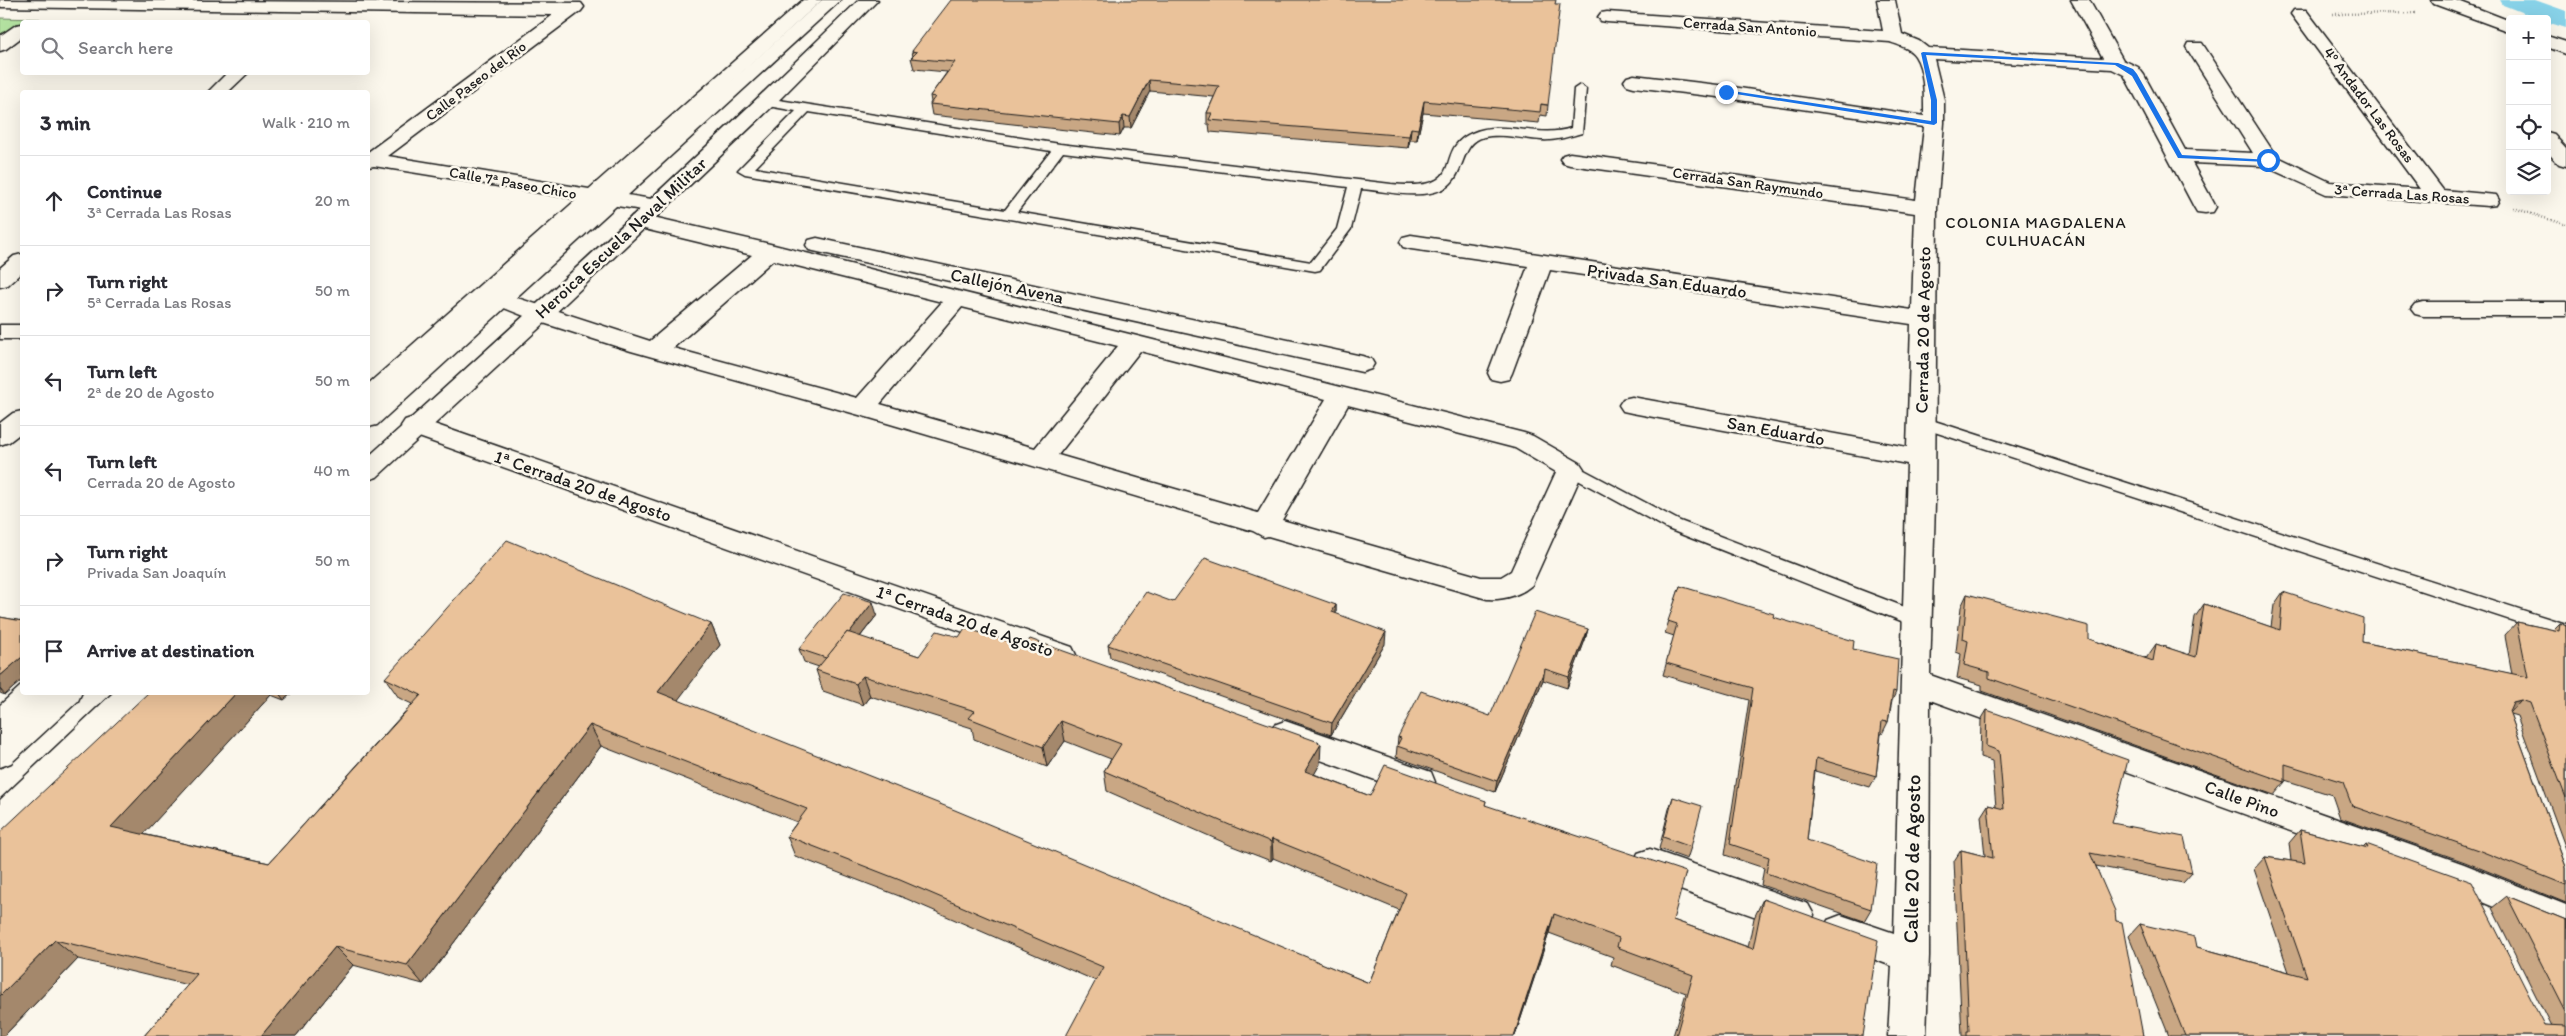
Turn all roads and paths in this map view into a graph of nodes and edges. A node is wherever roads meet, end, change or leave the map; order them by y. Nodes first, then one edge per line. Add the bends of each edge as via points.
1 (813, 0) edge
2 (832, 0) edge
3 (869, 0) edge
4 (1886, 0) edge
5 (2080, 0) edge
6 (2440, 0) edge
7 (0, 2) edge
8 (138, 2) edge
9 (58, 3) junction
10 (319, 4) edge
11 (508, 5) edge
12 (577, 5) edge
13 (2473, 13) junction
14 (2300, 14) joint
15 (1606, 17) dead end
16 (34, 20) edge
17 (299, 20) edge
18 (2506, 25) edge
19 (20, 30) edge
20 (1893, 38) junction
21 (2551, 42) edge
22 (0, 45) edge
23 (2195, 47) dead end
24 (2566, 48) edge
25 (1923, 53) junction
26 (2116, 64) junction
27 (237, 75) edge
28 (1634, 81) dead end
29 (1580, 89) dead end
30 (219, 90) edge
31 (766, 102) junction
32 (806, 108) junction
33 (1934, 123) junction
34 (2551, 143) edge
35 (1060, 148) junction
36 (2180, 156) junction
37 (370, 159) edge
38 (1570, 159) dead end
39 (370, 160) edge
40 (2268, 160) junction
41 (2566, 160) edge
42 (1355, 184) junction
43 (2438, 197) junction
44 (601, 198) junction
45 (2488, 200) joint
46 (2205, 207) dead end
47 (1926, 208) junction
48 (649, 212) junction
49 (1008, 214) junction
50 (2566, 224) edge
51 (1411, 242) dead end
52 (770, 251) junction
53 (1541, 262) junction
54 (20, 263) edge
55 (0, 280) edge
56 (499, 299) junction
57 (957, 299) junction
58 (2423, 309) dead end
59 (2566, 309) edge
60 (540, 315) junction
61 (1924, 319) junction
62 (0, 332) edge
63 (20, 332) edge
64 (1134, 342) junction
65 (655, 350) junction
66 (1362, 364) dead end
67 (1500, 373) dead end
68 (370, 395) edge
69 (1340, 397) junction
70 (1632, 405) dead end
71 (863, 407) junction
72 (370, 417) edge
73 (20, 421) edge
74 (1922, 422) junction
75 (414, 426) junction
76 (0, 436) edge
77 (1041, 458) junction
78 (1920, 458) junction
79 (370, 469) edge
80 (1571, 469) junction
81 (1264, 526) junction
82 (1916, 619) junction
83 (2566, 631) edge
84 (1082, 663) edge
85 (1915, 682) junction
86 (32, 695) edge
87 (64, 695) edge
88 (132, 695) edge
89 (0, 724) edge
90 (1261, 726) edge
91 (0, 754) edge
92 (1450, 792) edge
93 (0, 821) edge
94 (1628, 856) edge
95 (2566, 921) edge
96 (1911, 956) junction
97 (1907, 1036) edge

1 - 44 street, Heroica Escuela Naval Militar
2 - 44 street, Heroica Escuela Naval Militar
3 - 31 street, Heroica Escuela Naval Militar
4 - 20 street
5 - 26 street
6 - 13 street
7 - 9 street
8 - 9 street
8 - 10 street
9 - 16 street
10 - 11 street
10 - 17 street
11 - 12 street
12 - 37 street, Calle Paseo del Río
13 - 14 path
13 - 18 street
14 - 43 street, 4º Andador Las Rosas
15 - 20 street, Cerrada San Antonio
19 - 22 street
20 - 25 street
21 - 24 street
23 - 40 street
25 - 26 street
25 - 33 street, Cerrada 20 de Agosto via 1934,100
26 - 36 street via 2135,75
27 - 30 street
28 - 33 street
29 - 42 lane via 1577,130 1563,136 1478,134 1466,140 1460,149 1453,174 1444,183 1429,189
31 - 32 lane
31 - 48 street, Heroica Escuela Naval Militar
32 - 35 lane
32 - 49 lane via 745,170
33 - 47 street, Cerrada 20 de Agosto
34 - 41 street
35 - 42 lane
35 - 49 lane
36 - 40 street, 3ª Cerrada Las Rosas
36 - 46 street
38 - 47 street, Cerrada San Raymundo
39 - 44 street, Calle 7ª Paseo Chico
40 - 43 street, 3ª Cerrada Las Rosas via 2326,188
42 - 49 lane via 1344,229 1315,267
43 - 45 street, 3ª Cerrada Las Rosas
44 - 48 street, Calle 7ª Paseo Chico
44 - 56 street, Heroica Escuela Naval Militar
44 - 68 street, Heroica Escuela Naval Militar
45 - 50 path, 3ª Cerrada Las Rosas
47 - 61 street, Cerrada 20 de Agosto
48 - 52 street
48 - 60 street, Heroica Escuela Naval Militar
48 - 66 street, Callejón Avena
51 - 53 street, Privada San Eduardo
52 - 57 street
52 - 65 street
53 - 61 street, Privada San Eduardo
53 - 67 street
54 - 55 street
56 - 60 street
56 - 72 street, Heroica Escuela Naval Militar
57 - 64 street
57 - 71 street
58 - 59 street
60 - 65 street
60 - 75 street, Heroica Escuela Naval Militar
61 - 74 street, Cerrada 20 de Agosto
62 - 63 street
64 - 69 street
64 - 77 street
65 - 71 street
69 - 80 street via 1524,442
69 - 81 street
70 - 78 street, San Eduardo
71 - 77 street
73 - 76 street
74 - 78 street, Cerrada 20 de Agosto
74 - 83 lane
75 - 79 street, Heroica Escuela Naval Militar
75 - 84 street, 1ª Cerrada 20 de Agosto
77 - 81 street
78 - 82 street, Cerrada 20 de Agosto
80 - 81 street via 1522,578 1512,586 1498,590 1481,588
80 - 82 lane via 1674,525
82 - 85 street, Cerrada 20 de Agosto
85 - 95 street, Calle Pino via 2471,892
85 - 96 street, Calle 20 de Agosto
86 - 89 street
87 - 91 street
88 - 93 street
90 - 92 street
94 - 96 street
96 - 97 street, Calle 20 de Agosto

